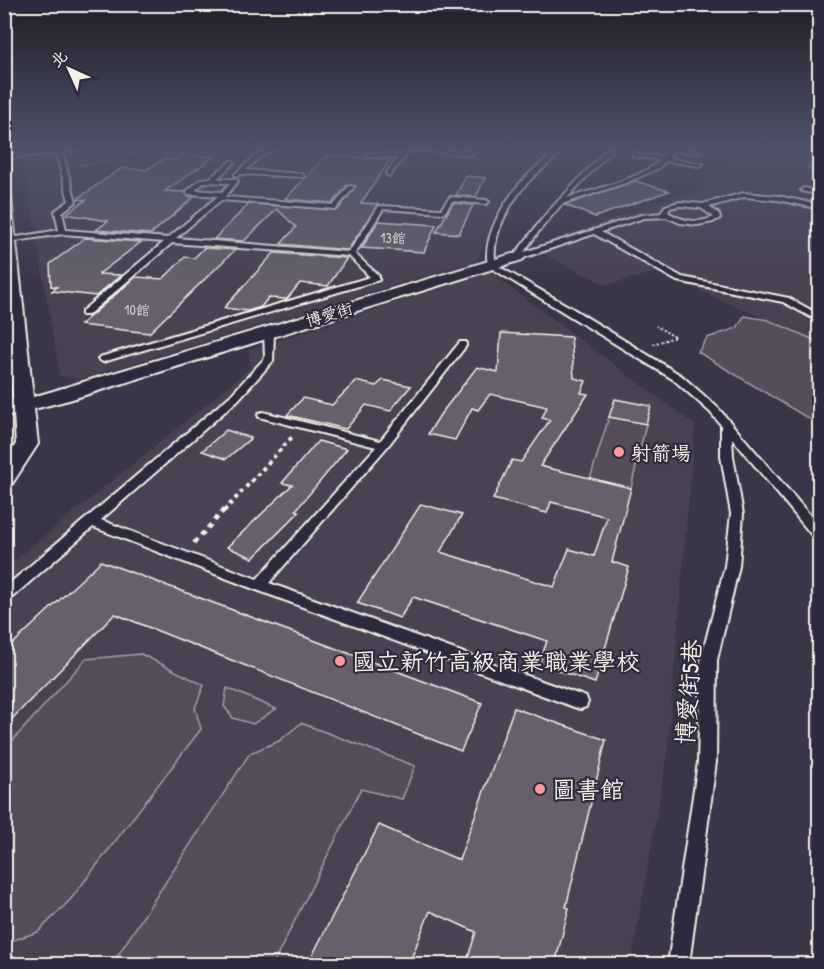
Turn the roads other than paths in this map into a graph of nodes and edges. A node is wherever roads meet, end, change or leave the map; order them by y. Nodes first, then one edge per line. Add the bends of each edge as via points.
1 (6, 194) edge
2 (71, 194) edge
3 (207, 194) edge
4 (346, 194) edge
5 (517, 194) edge
6 (569, 194) edge
7 (587, 194) edge
8 (221, 196) junction
9 (486, 202) dead end
10 (561, 203) junction
11 (703, 207) junction
12 (819, 207) edge
13 (667, 215) junction
14 (63, 232) junction
15 (595, 232) junction
16 (170, 239) junction
17 (11, 240) junction
18 (351, 254) junction
19 (517, 257) junction
20 (492, 266) junction
21 (85, 313) dead end
22 (819, 319) edge
23 (269, 332) junction
24 (463, 344) dead end
25 (103, 359) dead end
26 (11, 405) edge
27 (263, 415) dead end
28 (726, 425) junction
29 (383, 445) junction
30 (4, 479) edge
31 (91, 521) junction
32 (819, 536) edge
33 (259, 585) junction
34 (4, 596) edge
35 (580, 702) dead end
36 (679, 964) edge

1 - 17 street
2 - 14 lane via 73,202 58,211
3 - 8 lane
4 - 8 lane via 336,207
5 - 20 lane via 488,251
6 - 10 lane
7 - 10 lane
8 - 16 lane
9 - 18 lane via 450,199 443,211 381,207
10 - 19 lane
11 - 12 lane via 744,195
11 - 13 lane via 672,205 664,209
11 - 13 lane via 715,212 717,218 699,223
13 - 15 lane via 643,216
14 - 16 lane
14 - 17 lane
15 - 19 lane
15 - 22 lane via 680,279 786,300
16 - 18 lane
16 - 21 lane
17 - 26 street
18 - 25 lane via 376,278
19 - 20 street, 博愛街
20 - 23 street, 博愛街
20 - 28 lane via 678,378
23 - 26 street, 博愛街
23 - 31 lane via 270,359 234,398
24 - 29 lane
26 - 30 street via 27,444
27 - 29 lane
28 - 32 lane
28 - 36 lane, 博愛街5巷 via 737,514 732,566 709,660 707,762
29 - 33 lane
31 - 33 lane
31 - 34 lane
33 - 35 lane

